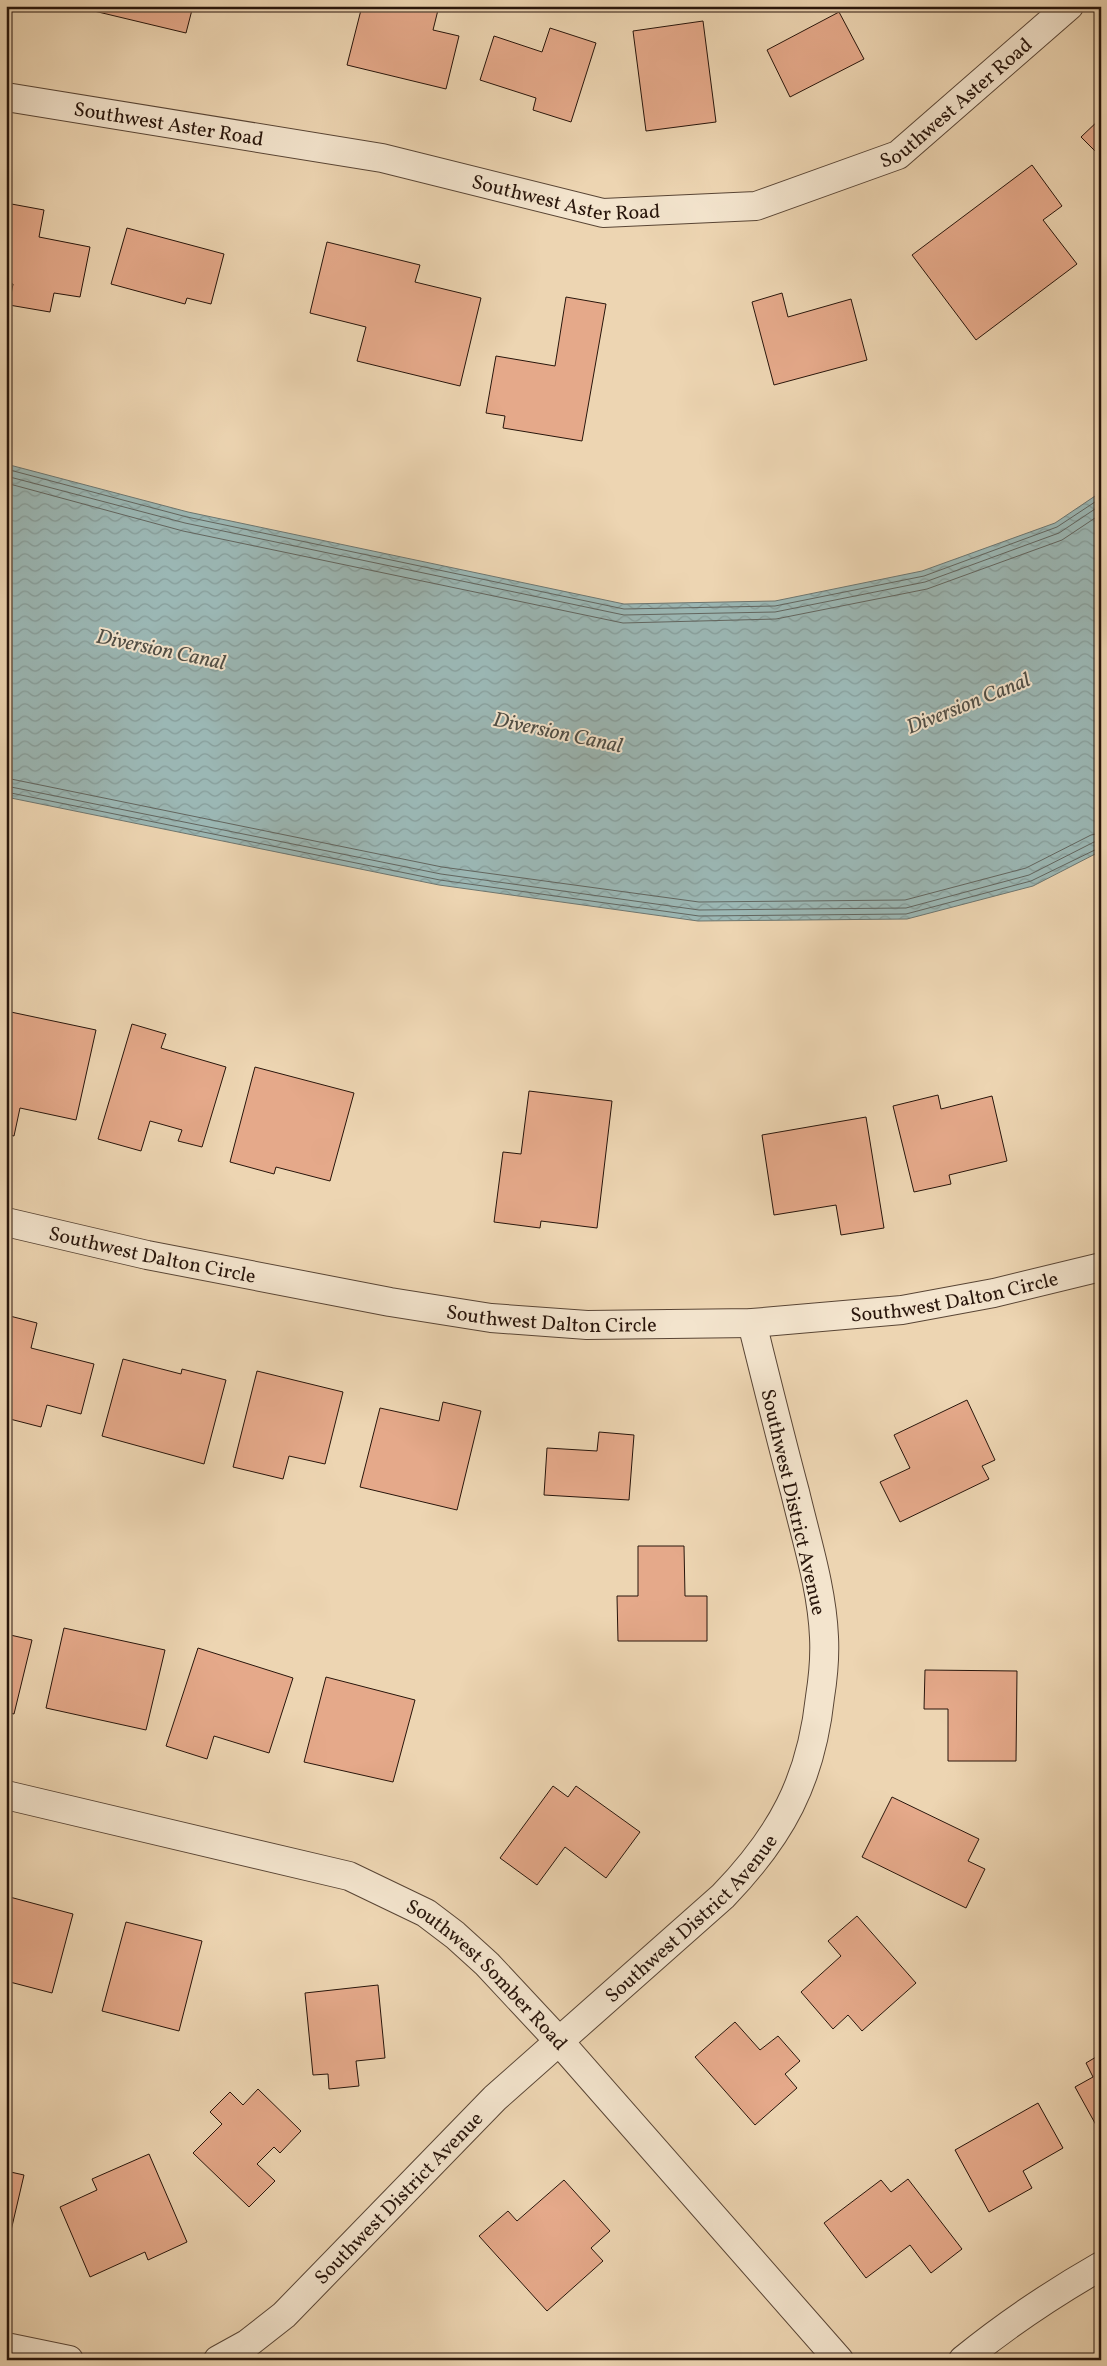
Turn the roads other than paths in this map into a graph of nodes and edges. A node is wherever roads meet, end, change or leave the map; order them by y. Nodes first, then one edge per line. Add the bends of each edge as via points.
1 (1069, 6) edge
2 (6, 97) edge
3 (6, 1222) edge
4 (1101, 1267) edge
5 (752, 1323) junction
6 (6, 1795) edge
7 (558, 2040) junction
8 (1101, 2266) edge
9 (6, 2347) edge
10 (69, 2360) edge
11 (218, 2360) edge
12 (839, 2360) edge
13 (962, 2360) edge

1 - 2 street, Southwest Aster Road via 898,155 756,206 604,214 382,158
3 - 5 street, Southwest Dalton Circle via 147,1255 491,1318 587,1325
4 - 5 street, Southwest Dalton Circle via 994,1293 902,1310
5 - 7 street, Southwest District Avenue via 817,1580 824,1637 816,1734 807,1770 779,1826 751,1868
6 - 7 street, Southwest Somber Road via 340,1874 392,1895 426,1913 455,1935 487,1964
7 - 11 street, Southwest District Avenue via 495,2098 284,2315 247,2344
7 - 12 street, Southwest Somber Road
8 - 13 street via 1058,2290
9 - 10 street

